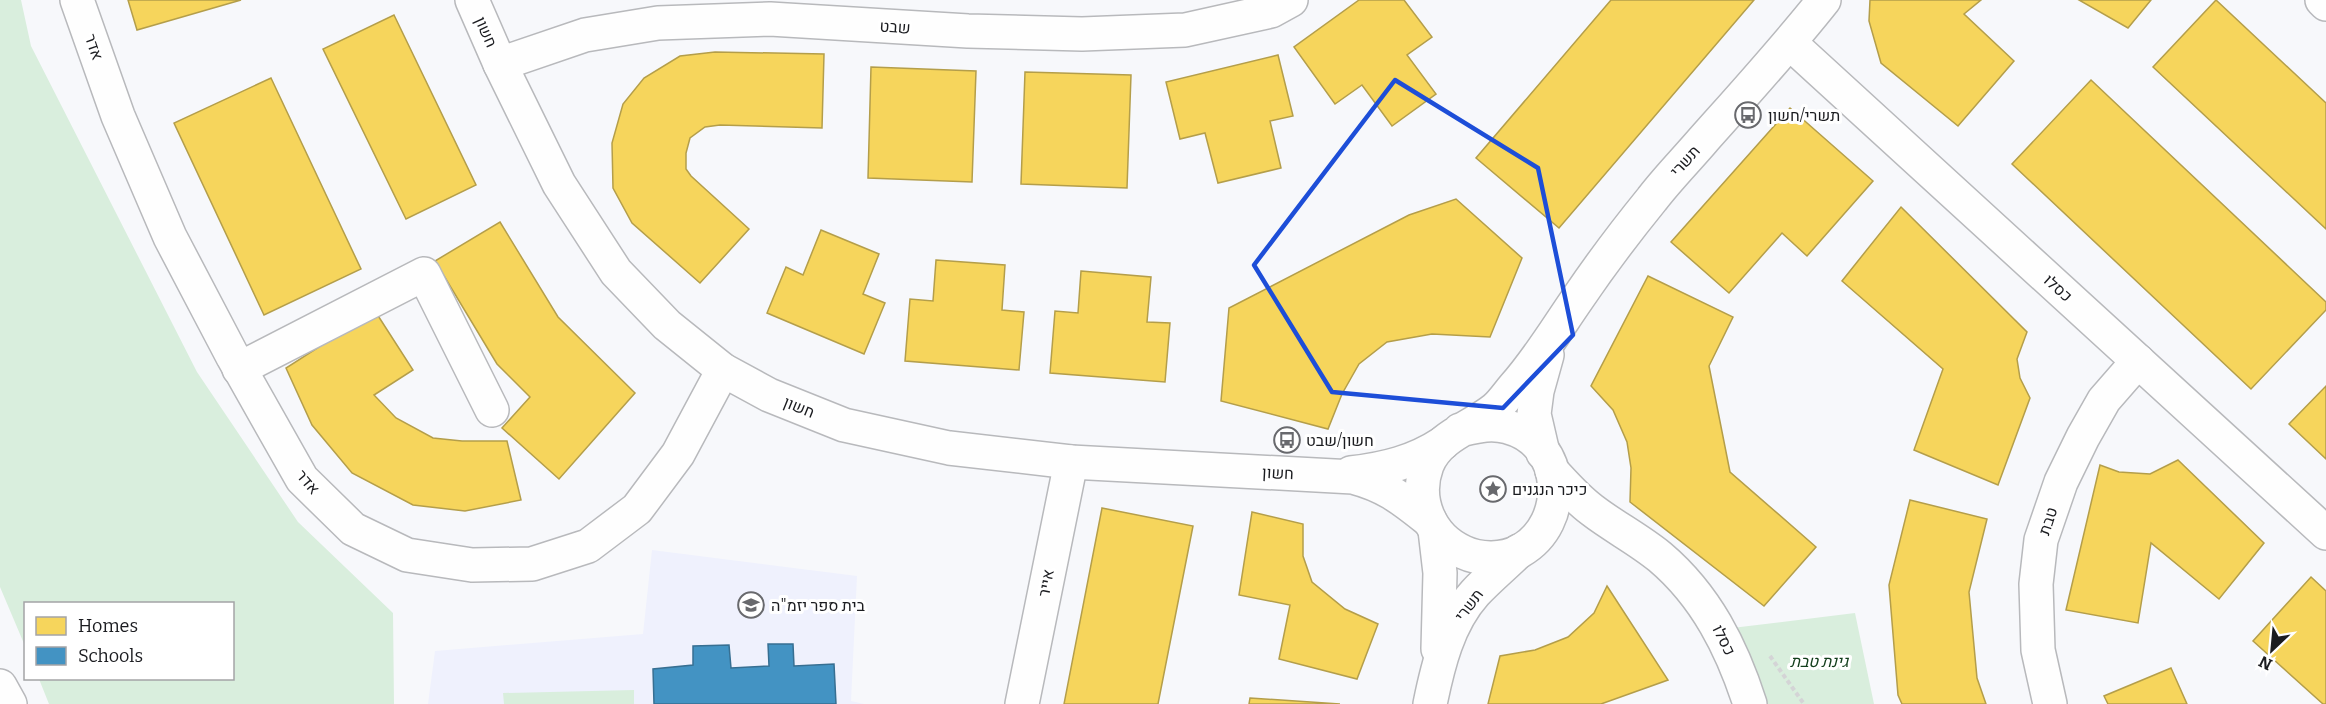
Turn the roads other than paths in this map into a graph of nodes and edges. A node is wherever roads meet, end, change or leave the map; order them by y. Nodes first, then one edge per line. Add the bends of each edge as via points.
1 (77, 0) edge
2 (472, 0) edge
3 (1291, 0) edge
4 (1824, 0) edge
5 (2322, 0) edge
6 (2326, 4) edge
7 (1790, 43) junction
8 (500, 64) junction
9 (1557, 331) junction
10 (2138, 361) junction
11 (239, 369) junction
12 (723, 370) junction
13 (492, 410) dead end
14 (1454, 435) junction
15 (1071, 462) junction
16 (1548, 462) junction
17 (1331, 476) junction
18 (1432, 525) junction
19 (2326, 533) edge
20 (1529, 544) junction
21 (1660, 558) junction
22 (1437, 671) junction
23 (0, 686) edge
24 (10, 704) edge
25 (1022, 704) edge
26 (1430, 704) edge
27 (1750, 704) edge
28 (2050, 704) edge

1 - 11 street, אדר via 118,116 170,237
2 - 8 street, חשון
3 - 8 street, שבט via 1271,11 1185,30 1082,34 770,19 658,23 585,35
4 - 7 street, תשרי
5 - 6 street
7 - 9 street, תשרי via 1653,197
7 - 10 street, כסלו
8 - 12 street, חשון via 559,184 616,272 667,325
9 - 14 street, תשרי via 1494,410
9 - 16 street, תשרי via 1543,364 1534,414
10 - 19 street, כסלו
10 - 28 street, טבת via 2104,400 2082,437 2041,540 2036,584 2038,650
11 - 12 street, אדר via 302,479 353,529 407,555 472,565 532,564 588,546 637,509 678,454
11 - 13 street via 424,274
12 - 15 street, חשון via 769,395 844,425 949,448
14 - 16 street via 1486,424 1510,427 1531,438
14 - 17 street, חשון via 1423,456 1397,465
14 - 18 street via 1441,444 1428,464 1422,486 1424,509
15 - 17 street, חשון
15 - 25 street, אייר
16 - 20 street via 1556,483 1551,518
16 - 21 street, כסלו via 1591,510
17 - 18 street, חשון via 1376,483 1396,494
18 - 20 street via 1451,546 1473,556 1497,558
18 - 22 street, תשרי via 1440,573
20 - 21 street, כסלו via 1558,530 1576,529 1630,540
20 - 22 street, תשרי via 1474,595 1451,630
21 - 27 street, כסלו via 1689,585 1717,624
22 - 26 street, תשרי
23 - 24 street

